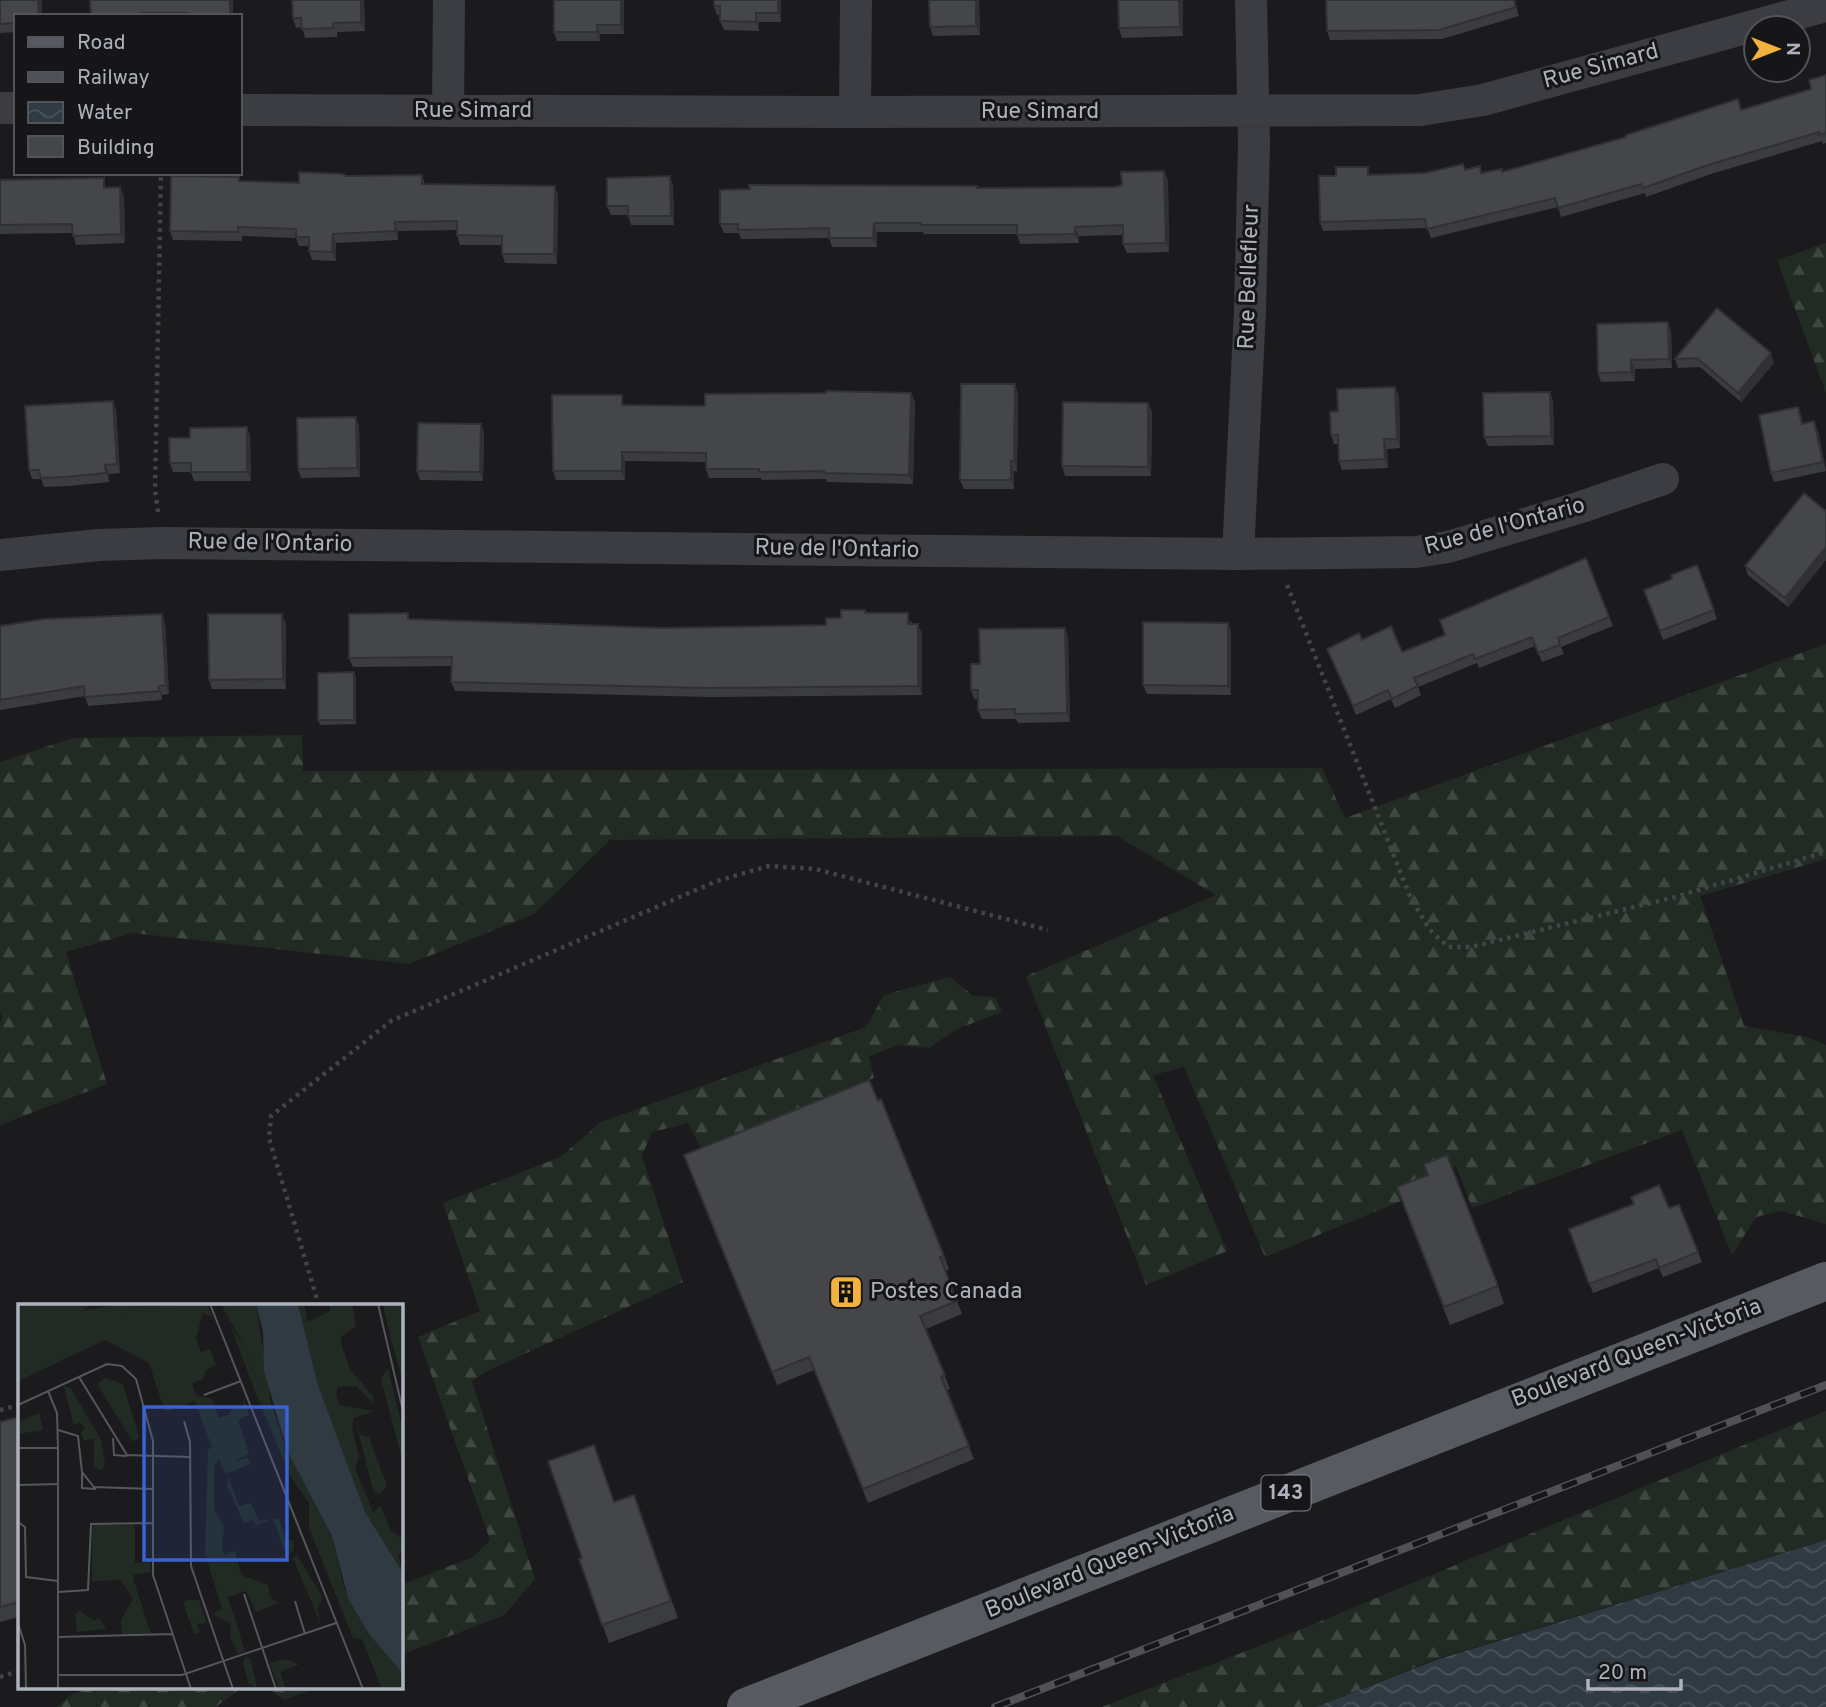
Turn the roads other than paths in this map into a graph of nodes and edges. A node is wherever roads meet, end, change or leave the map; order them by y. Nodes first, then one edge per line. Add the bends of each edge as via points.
1 (449, 0) edge
2 (856, 0) edge
3 (1251, 0) edge
4 (1826, 6) edge
5 (242, 110) edge
6 (447, 111) junction
7 (1254, 111) junction
8 (855, 113) junction
9 (1663, 479) dead end
10 (1238, 554) junction
11 (0, 555) edge
12 (1826, 1281) edge
13 (746, 1707) edge

1 - 6 street
2 - 8 street
3 - 7 street, Rue Bellefleur
4 - 7 street, Rue Simard via 1483,100 1420,110
5 - 6 street, Rue Simard
6 - 8 street, Rue Simard
7 - 8 street, Rue Simard
7 - 10 street, Rue Bellefleur
9 - 10 street, Rue de l'Ontario via 1448,547 1416,552
10 - 11 street, Rue de l'Ontario via 163,543
12 - 13 main road, Boulevard Queen-Victoria / 143

